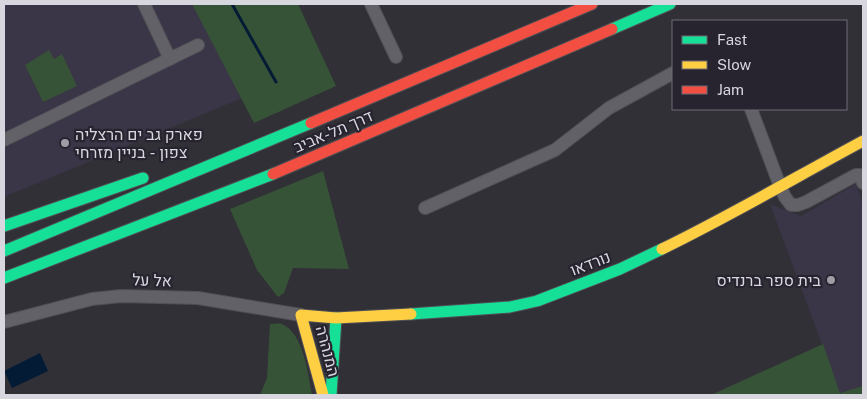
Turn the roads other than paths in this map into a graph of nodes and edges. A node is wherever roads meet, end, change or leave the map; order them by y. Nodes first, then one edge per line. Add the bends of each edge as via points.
1 (144, 4) edge
2 (371, 4) edge
3 (592, 4) edge
4 (670, 4) edge
5 (198, 45) dead end
6 (396, 57) dead end
7 (170, 59) junction
8 (672, 74) edge
9 (348, 108) junction
10 (751, 110) edge
11 (4, 140) edge
12 (863, 141) edge
13 (179, 166) dead end
14 (151, 176) dead end
15 (863, 183) edge
16 (780, 186) junction
17 (425, 208) dead end
18 (4, 226) edge
19 (4, 251) edge
20 (4, 278) edge
21 (301, 315) junction
22 (336, 318) junction
23 (4, 322) edge
24 (323, 395) edge
25 (330, 395) edge

1 - 7 street
2 - 6 street
3 - 9 main road, דרך תל-אביב
4 - 20 main road, דרך תל-אביב via 300,163
5 - 7 street
7 - 11 street
8 - 17 street via 609,108 555,150
9 - 13 main road
9 - 19 main road, דרך תל-אביב
10 - 16 street
12 - 16 main road, נורדאו
14 - 18 main road
15 - 16 street via 860,175 856,175 798,205 791,205
16 - 22 main road, נורדאו via 665,248 537,301 476,310
21 - 22 main road, נורדאו
21 - 23 street, אל על via 198,298 121,296 92,299
21 - 24 main road, המנהרה
22 - 25 main road, המנהרה

